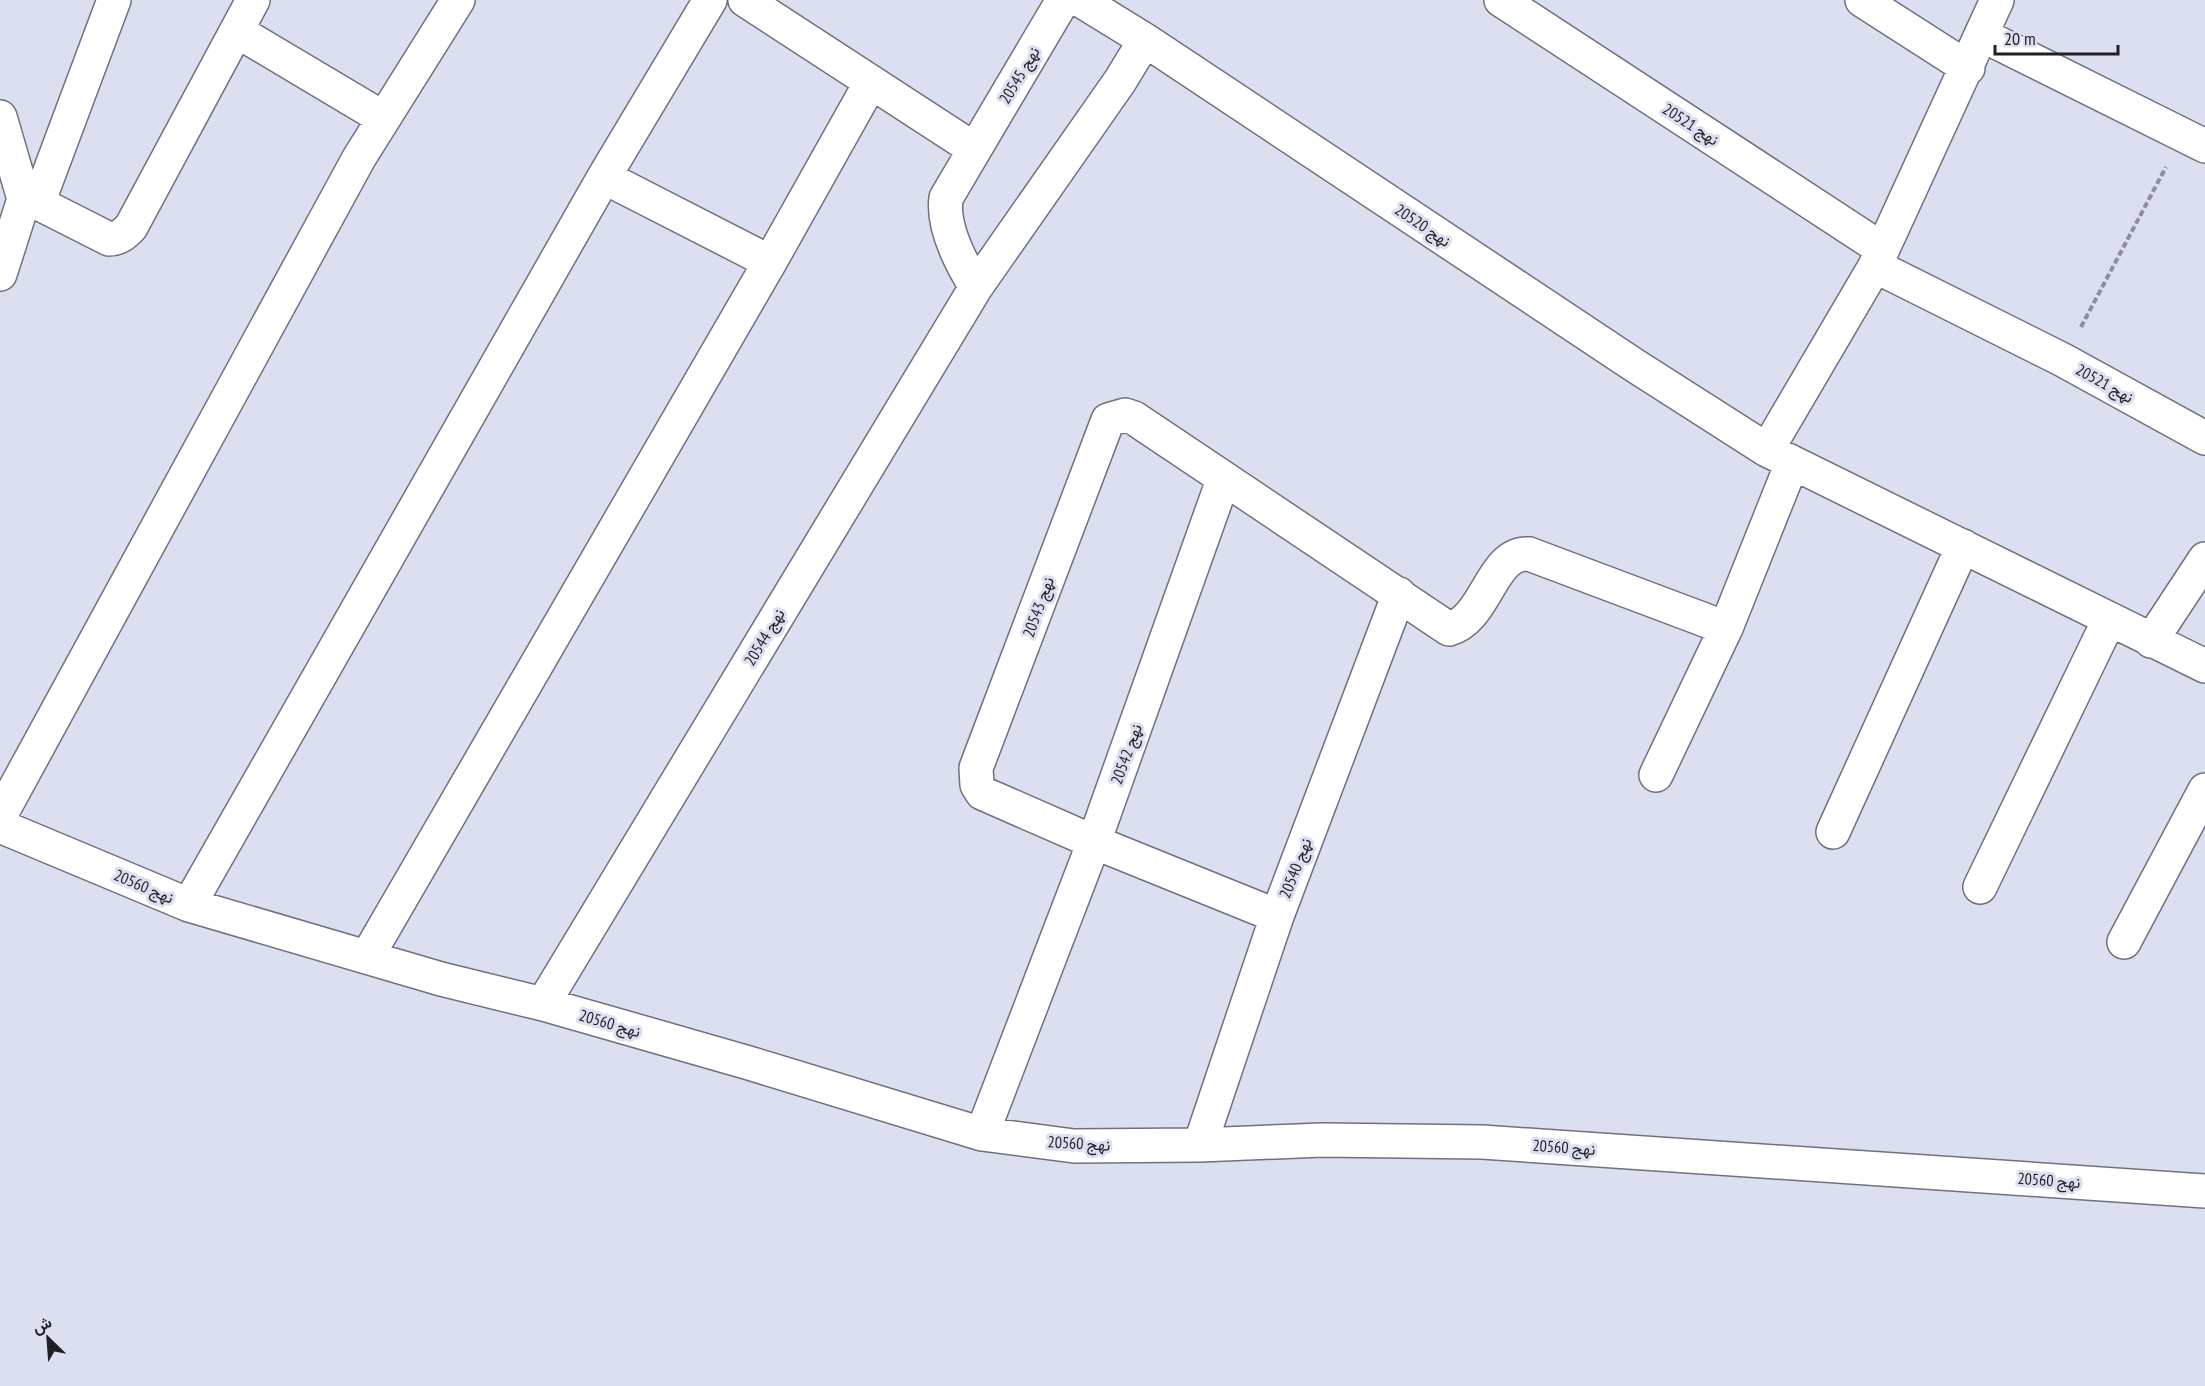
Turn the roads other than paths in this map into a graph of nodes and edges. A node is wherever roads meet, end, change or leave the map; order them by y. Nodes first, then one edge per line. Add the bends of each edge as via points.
1 (114, 0) edge
2 (254, 0) edge
3 (458, 0) edge
4 (710, 0) edge
5 (745, 0) edge
6 (1063, 0) edge
7 (1080, 0) edge
8 (1501, 0) edge
9 (1862, 0) edge
10 (1996, 0) edge
11 (237, 31) junction
12 (1982, 35) junction
13 (1145, 40) junction
14 (1968, 68) junction
15 (871, 82) junction
16 (0, 117) edge
17 (383, 118) junction
18 (2194, 140) edge
19 (974, 149) junction
20 (604, 177) junction
21 (31, 201) junction
22 (1878, 257) junction
23 (770, 262) junction
24 (0, 274) edge
25 (971, 279) junction
26 (2205, 438) edge
27 (1780, 456) junction
28 (1223, 480) junction
29 (1963, 546) junction
30 (2205, 559) edge
31 (1399, 594) junction
32 (2109, 620) junction
33 (1726, 628) junction
34 (2151, 641) junction
35 (2205, 666) edge
36 (1656, 775) dead end
37 (2205, 790) edge
38 (0, 816) edge
39 (0, 826) edge
40 (1833, 832) dead end
41 (1094, 842) junction
42 (1980, 887) dead end
43 (189, 905) junction
44 (1277, 916) junction
45 (2124, 942) dead end
46 (367, 957) junction
47 (543, 1004) junction
48 (982, 1134) junction
49 (1200, 1145) junction
50 (2205, 1191) edge

1 - 21 street
2 - 11 street
3 - 17 street
4 - 20 street
5 - 15 street
6 - 19 street, نهج 20545
7 - 13 street, نهج 20520
8 - 22 street, نهج 20521
9 - 14 street
10 - 12 street
11 - 17 street
11 - 21 street via 131,227 124,233 109,239
12 - 14 street
12 - 18 street
13 - 25 street, نهج 20544 via 1120,81
13 - 27 street, نهج 20520 via 1634,365
14 - 22 street
15 - 19 street
15 - 23 street
16 - 21 street
17 - 38 street
19 - 25 street, نهج 20545 via 946,198 945,208 945,218
20 - 23 street
20 - 43 street
21 - 24 street
22 - 26 street, نهج 20521
22 - 27 street
23 - 46 street
25 - 47 street, نهج 20544
27 - 29 street, نهج 20520
27 - 33 street
28 - 31 street
28 - 41 street, نهج 20542
28 - 41 street, نهج 20543 via 1134,418 1125,415 1108,420 976,768 977,786 982,794
29 - 32 street, نهج 20520
29 - 40 street
30 - 34 street
31 - 33 street via 1449,629 1459,626 1470,617 1507,561 1520,553
31 - 44 street, نهج 20540
32 - 34 street, نهج 20520
32 - 42 street
33 - 36 street
34 - 35 street, نهج 20520
37 - 45 street
39 - 43 street, نهج 20560
41 - 44 street
41 - 48 street, نهج 20542
43 - 46 street, نهج 20560
44 - 49 street, نهج 20540
46 - 47 street, نهج 20560
47 - 48 street, نهج 20560
48 - 49 street, نهج 20560 via 1074,1146
49 - 50 street, نهج 20560 via 1322,1140 1482,1142

